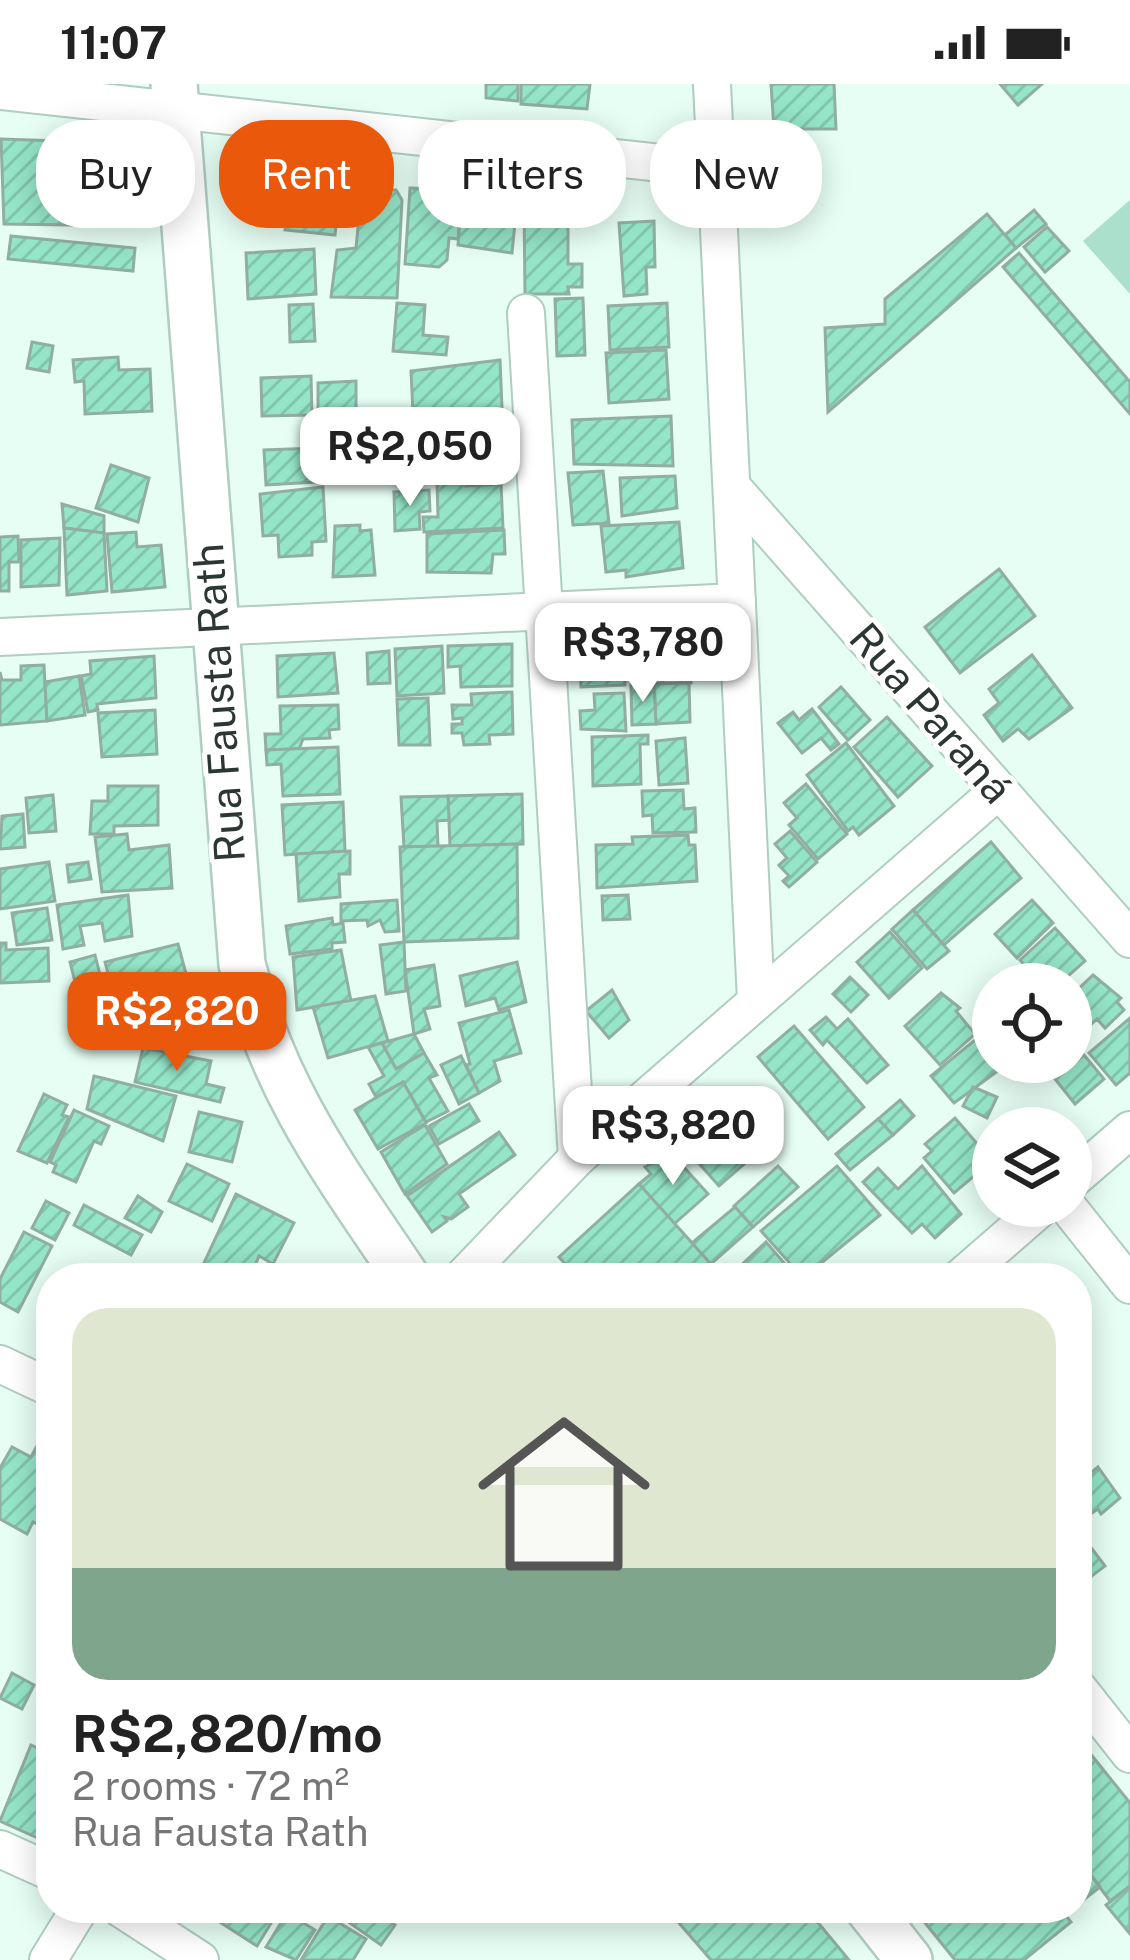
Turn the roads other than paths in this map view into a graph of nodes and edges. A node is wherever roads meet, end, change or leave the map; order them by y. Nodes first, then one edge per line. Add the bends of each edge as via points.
1 (712, 84) edge
2 (0, 92) edge
3 (175, 98) edge
4 (714, 120) edge
5 (650, 160) edge
6 (719, 228) edge
7 (526, 313) dead end
8 (732, 487) junction
9 (737, 602) junction
10 (544, 611) junction
11 (214, 627) junction
12 (0, 637) edge
13 (999, 790) junction
14 (1130, 939) edge
15 (756, 1001) junction
16 (1130, 1130) edge
17 (577, 1158) junction
18 (1092, 1163) edge
19 (1019, 1227) edge
20 (1084, 1227) edge
21 (397, 1263) edge
22 (476, 1263) edge
23 (977, 1263) edge
24 (1130, 1285) edge
25 (0, 1364) edge
26 (36, 1381) edge
27 (1092, 1706) edge
28 (1130, 1754) edge
29 (0, 1849) edge
30 (36, 1865) edge
31 (71, 1923) edge
32 (143, 1923) edge
33 (880, 1923) edge
34 (48, 1960) edge
35 (200, 1960) edge
36 (909, 1960) edge

1 - 4 street
2 - 3 street
3 - 5 street
3 - 11 street, Rua Fausta Rath
6 - 8 street
7 - 10 street
8 - 9 street
8 - 13 street, Rua Paraná
9 - 10 street
9 - 15 street
10 - 11 street
10 - 17 street
11 - 12 street
11 - 21 street, Rua Fausta Rath via 232,886 259,1032 312,1136
13 - 14 street, Rua Paraná
13 - 15 street
15 - 17 street
16 - 18 street
17 - 22 street
19 - 23 street
20 - 24 street
25 - 26 street
27 - 28 street
29 - 30 street
31 - 34 street
32 - 35 street
33 - 36 street

